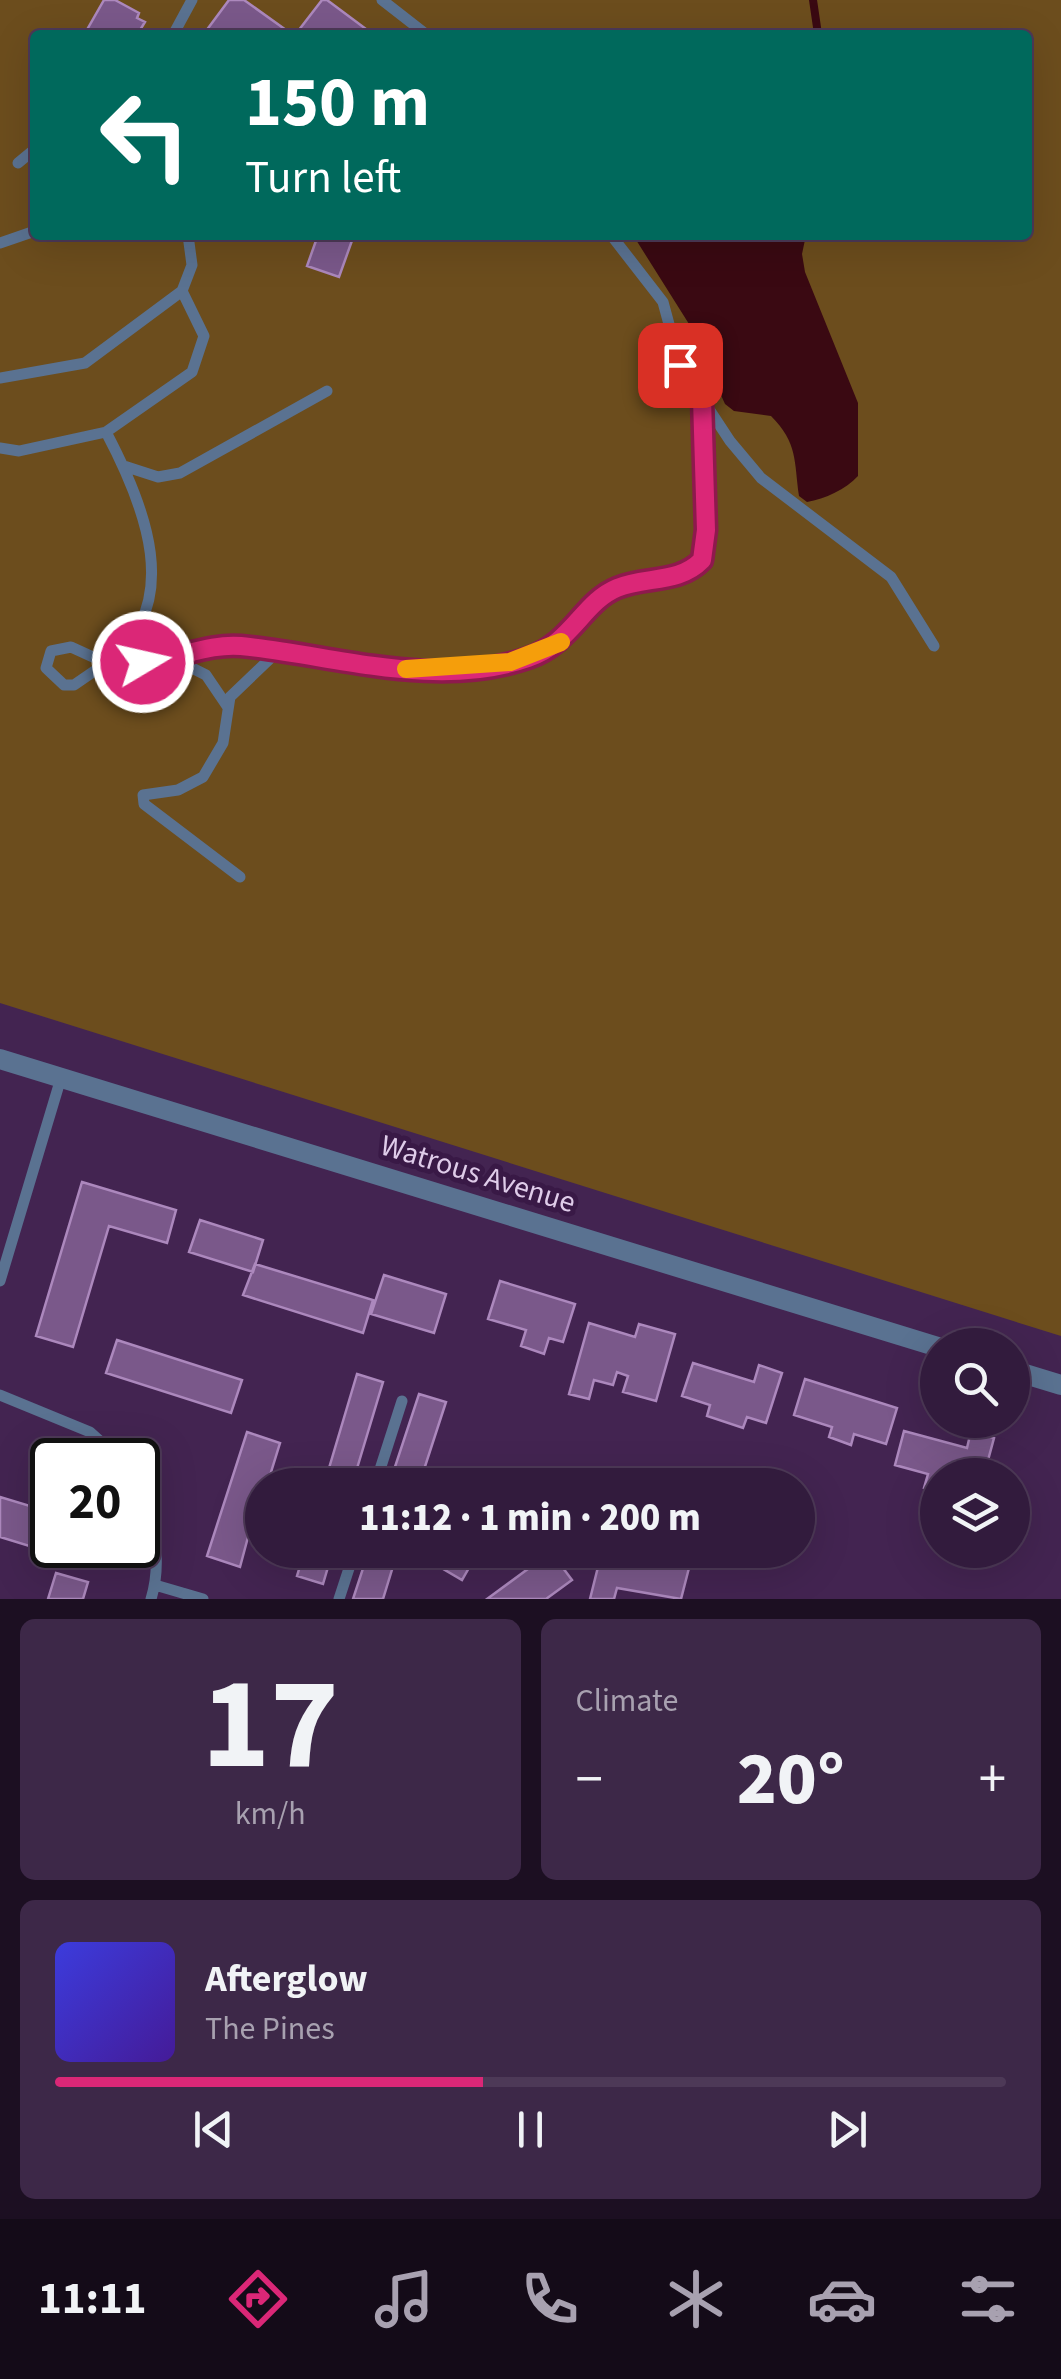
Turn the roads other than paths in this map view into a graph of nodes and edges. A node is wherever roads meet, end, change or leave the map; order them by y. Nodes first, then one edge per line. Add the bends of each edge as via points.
1 (192, 0) edge
2 (382, 0) edge
3 (176, 30) edge
4 (421, 30) edge
5 (30, 153) edge
6 (18, 164) dead end
7 (30, 233) edge
8 (189, 240) edge
9 (615, 240) edge
10 (0, 243) edge
11 (182, 291) junction
12 (0, 378) edge
13 (327, 391) dead end
14 (702, 399) junction
15 (106, 432) junction
16 (0, 448) edge
17 (124, 466) junction
18 (934, 646) dead end
19 (278, 652) junction
20 (172, 659) junction
21 (106, 663) junction
22 (227, 706) junction
23 (240, 876) dead end
24 (0, 1059) edge
25 (61, 1078) junction
26 (0, 1282) edge
27 (920, 1341) edge
28 (1030, 1376) edge
29 (1061, 1385) edge
30 (0, 1395) edge
31 (402, 1401) dead end
32 (97, 1438) edge
33 (380, 1468) edge
34 (155, 1568) edge
35 (349, 1568) edge
36 (155, 1585) junction
37 (151, 1599) edge
38 (203, 1599) edge
39 (340, 1599) edge

1 - 3 lane
2 - 4 lane
5 - 6 lane
7 - 10 lane
8 - 11 lane via 192,264
9 - 14 lane via 663,302 680,365
11 - 12 lane via 85,363
11 - 15 lane via 204,336 192,372
13 - 17 lane via 180,473 158,478
14 - 18 lane via 761,478 891,577
14 - 19 lane via 705,547 694,568 614,588 561,642 523,660 400,669
15 - 16 lane via 19,452
15 - 17 lane
17 - 21 lane via 146,527 152,578 138,633
19 - 20 lane via 226,646
19 - 22 lane
20 - 21 lane
20 - 22 lane via 206,675
21 - 21 lane via 74,685 64,685 46,668 51,651 61,646
22 - 23 lane via 223,743 203,777 178,790 143,795 144,804
24 - 25 street, Watrous Avenue
25 - 26 lane
25 - 27 street, Watrous Avenue
28 - 29 street
30 - 32 lane
31 - 33 lane
34 - 36 lane
35 - 39 lane
36 - 37 lane
36 - 38 lane

